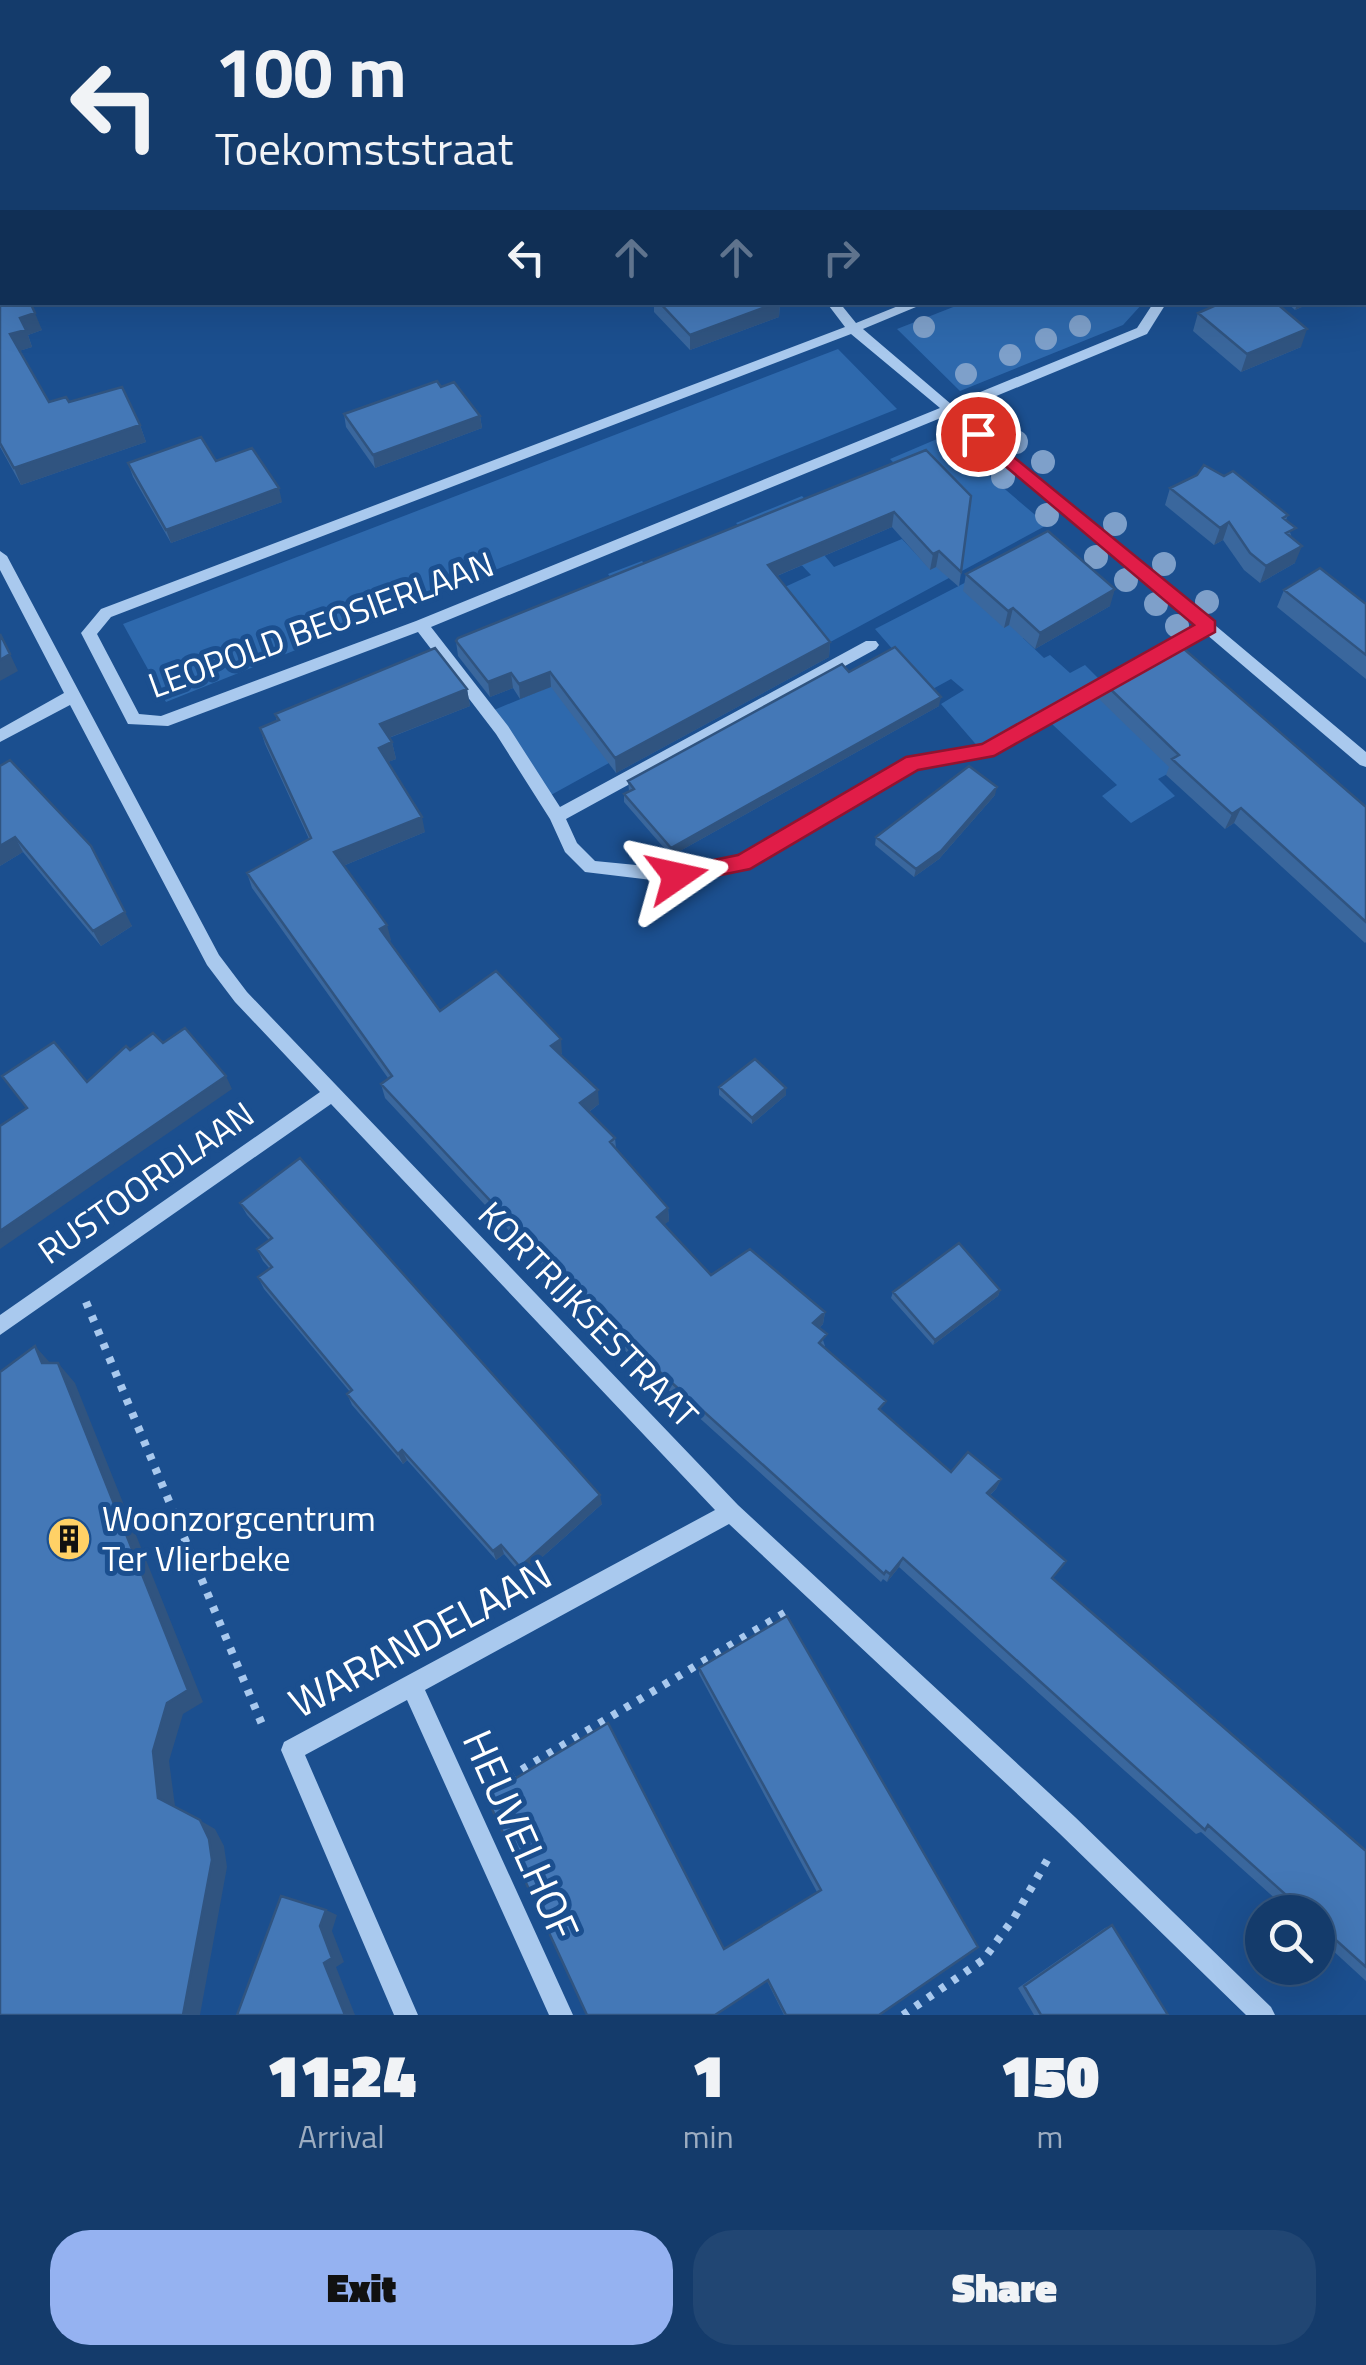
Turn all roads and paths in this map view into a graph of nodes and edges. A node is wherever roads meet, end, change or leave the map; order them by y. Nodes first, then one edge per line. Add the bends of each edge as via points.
1 (834, 305) edge
2 (914, 305) edge
3 (1159, 305) edge
4 (853, 328) junction
5 (950, 410) junction
6 (0, 556) edge
7 (421, 625) junction
8 (1208, 626) junction
9 (870, 645) dead end
10 (74, 695) junction
11 (0, 736) edge
12 (1366, 761) edge
13 (557, 816) junction
14 (330, 1094) junction
15 (74, 1273) junction
16 (0, 1326) edge
17 (731, 1512) junction
18 (818, 1593) junction
19 (412, 1686) junction
20 (292, 1750) junction
21 (465, 1804) junction
22 (1067, 1825) junction
23 (406, 2015) edge
24 (561, 2015) edge
25 (903, 2015) edge
26 (1263, 2015) edge

1 - 4 street
2 - 4 street, LEOPOLD BEOSIERLAAN
3 - 5 street, LEOPOLD BEOSIERLAAN via 1142,330
4 - 5 street
4 - 7 street, LEOPOLD BEOSIERLAAN via 106,613 89,633 134,720 162,722
5 - 7 street, LEOPOLD BEOSIERLAAN
5 - 8 street
6 - 10 street, KORTRIJKSESTRAAT
7 - 13 street via 502,730
8 - 12 street
8 - 13 street via 986,751 913,762 742,863 677,876 592,867 571,847
9 - 13 street
10 - 11 street
10 - 14 street, KORTRIJKSESTRAAT via 214,960
14 - 15 street, RUSTOORDLAAN
14 - 17 street, KORTRIJKSESTRAAT
15 - 16 street, RUSTOORDLAAN
15 - 20 path via 267,1736
17 - 18 street, KORTRIJKSESTRAAT
17 - 19 street, WARANDELAAN
18 - 21 path
18 - 22 street, KORTRIJKSESTRAAT
19 - 20 street, WARANDELAAN
19 - 21 street, HEUVELHOF
20 - 23 street, WARANDELAAN
21 - 24 street, HEUVELHOF
22 - 25 path via 983,1960
22 - 26 street, KORTRIJKSESTRAAT

